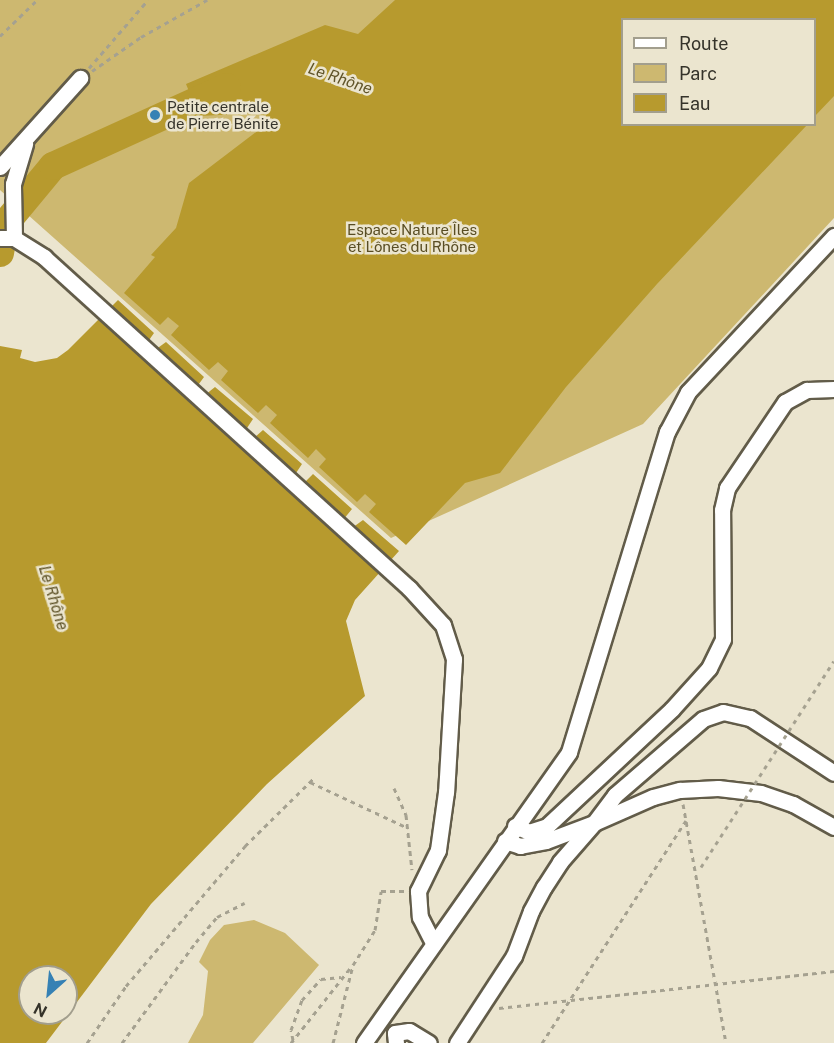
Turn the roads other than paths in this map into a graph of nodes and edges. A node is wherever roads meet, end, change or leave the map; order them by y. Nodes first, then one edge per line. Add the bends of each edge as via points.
1 (80, 78) road end
2 (27, 138) junction
3 (0, 167) edge
4 (834, 236) edge
5 (7, 238) edge
6 (834, 389) edge
7 (834, 773) edge
8 (594, 823) junction
9 (515, 826) junction
10 (834, 827) edge
11 (505, 842) junction
12 (434, 945) junction
13 (378, 1022) junction
14 (395, 1038) edge
15 (364, 1043) edge
16 (429, 1043) edge
17 (457, 1043) edge

1 - 2 lane
2 - 3 lane
2 - 5 lane via 13,184
4 - 9 lane via 688,393 672,422 569,752
5 - 12 lane via 44,257 409,588 443,625 454,659 446,792 438,850 418,891 420,917
6 - 9 lane via 807,390 785,402 727,488 722,510 723,639 709,668 672,709 547,826 529,832
7 - 8 lane via 750,718 723,712 703,719 624,787
8 - 10 lane via 680,790 718,788 761,793 793,804
8 - 11 lane via 546,841 520,846
8 - 17 lane via 544,887 514,957
9 - 11 lane
11 - 12 lane
12 - 13 lane
13 - 14 lane
13 - 15 lane
14 - 16 lane via 409,1031

